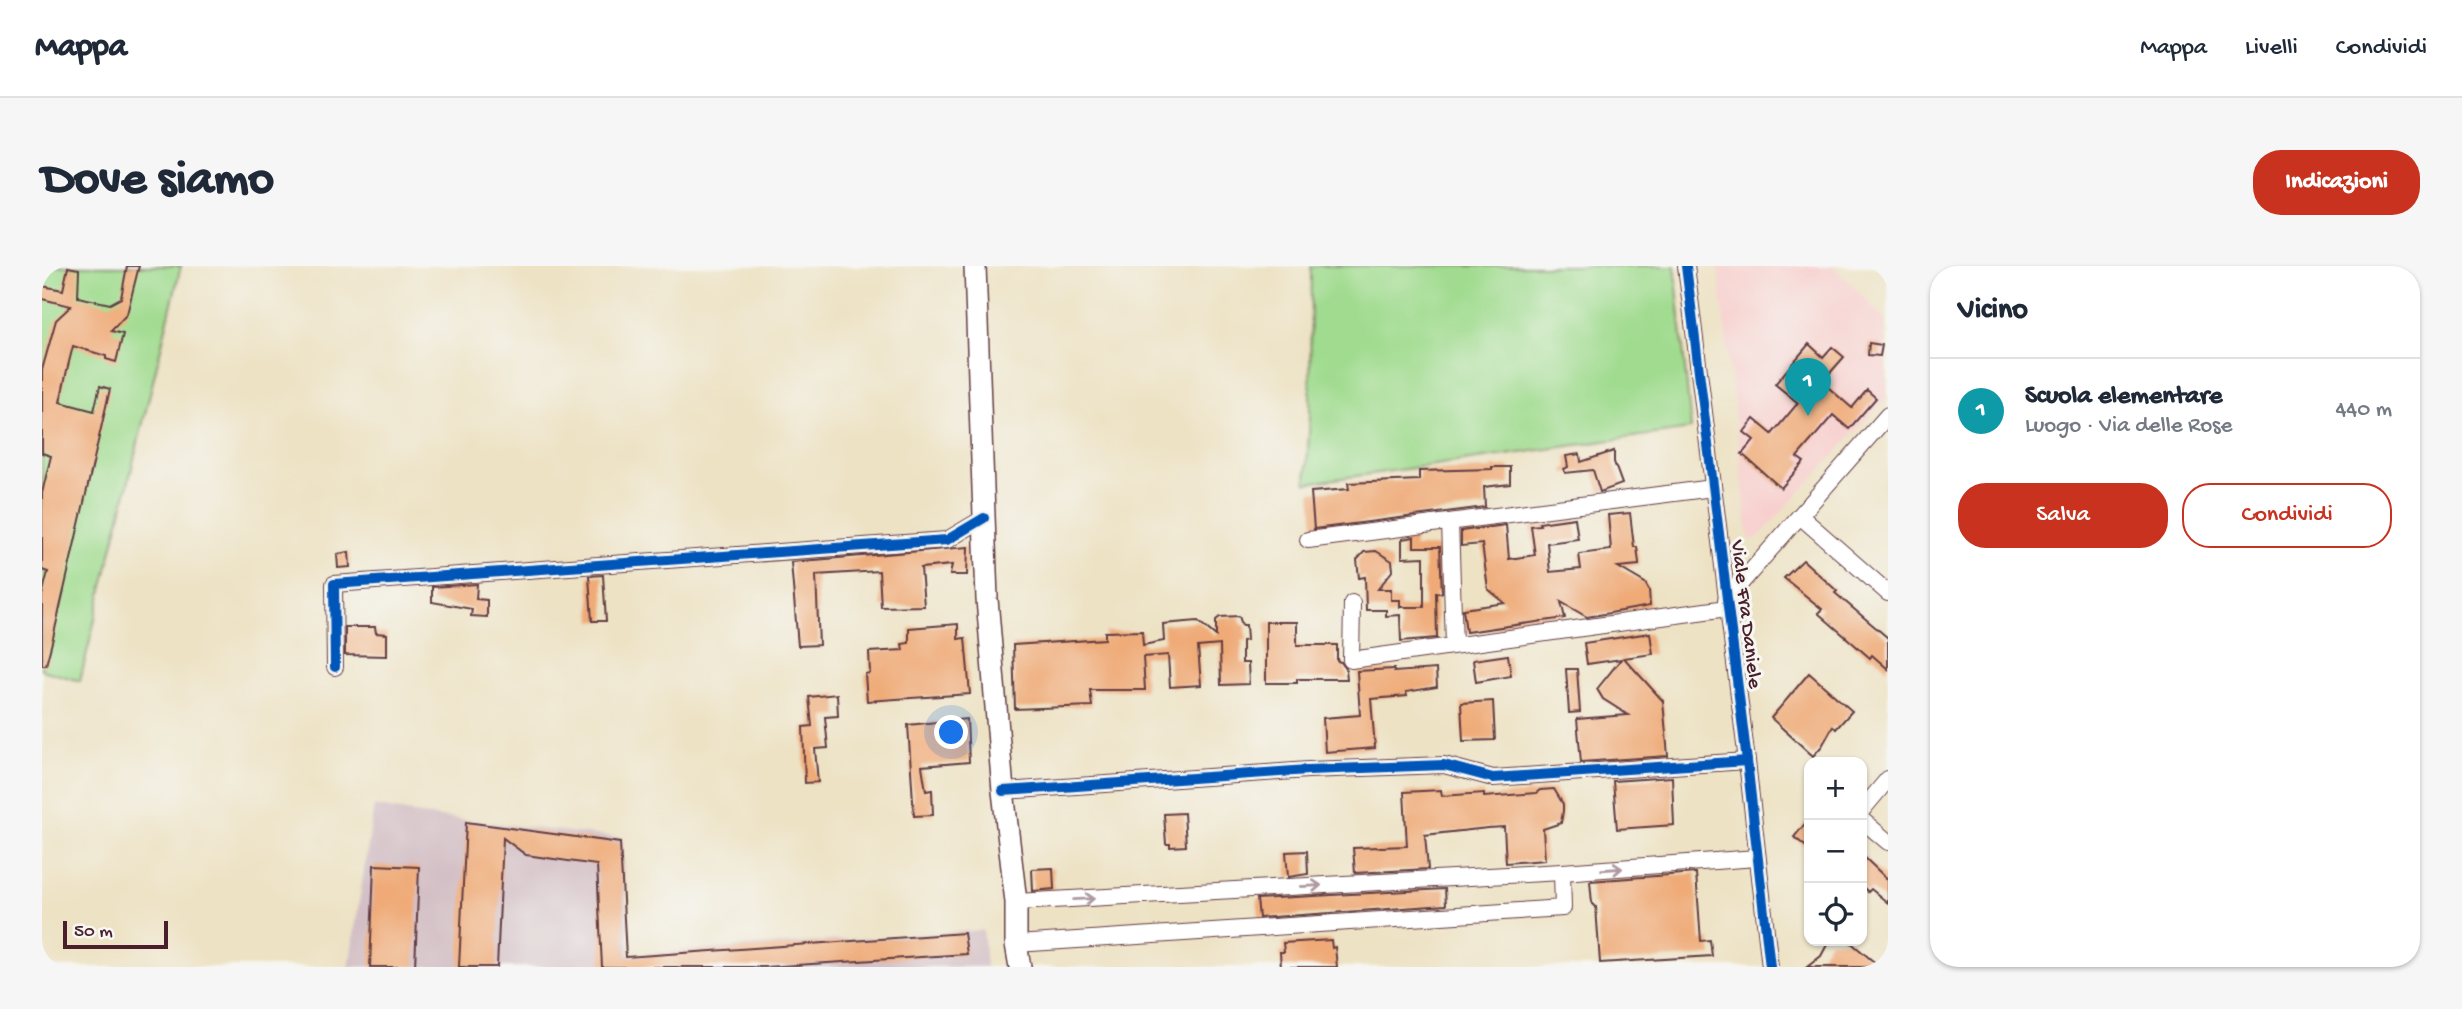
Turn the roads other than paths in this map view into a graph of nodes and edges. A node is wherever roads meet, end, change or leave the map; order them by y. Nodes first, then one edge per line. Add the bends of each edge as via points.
1 (975, 266) edge
2 (1685, 266) edge
3 (1888, 415) edge
4 (1713, 488) junction
5 (1800, 516) junction
6 (984, 518) junction
7 (1450, 522) junction
8 (1308, 540) dead end
9 (1722, 568) junction
10 (1742, 581) junction
11 (1888, 593) edge
12 (1726, 598) junction
13 (1352, 603) dead end
14 (1454, 645) junction
15 (335, 667) dead end
16 (1747, 761) junction
17 (1888, 779) edge
18 (1003, 791) junction
19 (1867, 804) edge
20 (1867, 824) edge
21 (1888, 842) edge
22 (1758, 858) junction
23 (1563, 872) junction
24 (1016, 902) junction
25 (1016, 944) junction
26 (1020, 967) edge
27 (1770, 967) edge

1 - 6 street
2 - 4 street, Viale Fra Daniele
3 - 5 street
4 - 7 street
4 - 9 street, Viale Fra Daniele
5 - 10 street
5 - 11 street
6 - 15 street via 947,540 334,584
6 - 18 street
7 - 8 street
7 - 14 street
9 - 10 street
9 - 12 street, Viale Fra Daniele
10 - 12 street
12 - 14 street
12 - 16 street, Viale Fra Daniele
13 - 14 street via 1351,660
16 - 18 street via 1493,778 1444,765 1308,770
16 - 22 street, Viale Fra Daniele
17 - 19 street
18 - 24 street
20 - 21 street
23 -> 22 street
22 - 27 street, Viale Fra Daniele
24 -> 23 street
23 - 25 street via 1563,908
24 - 25 street
25 - 26 street

